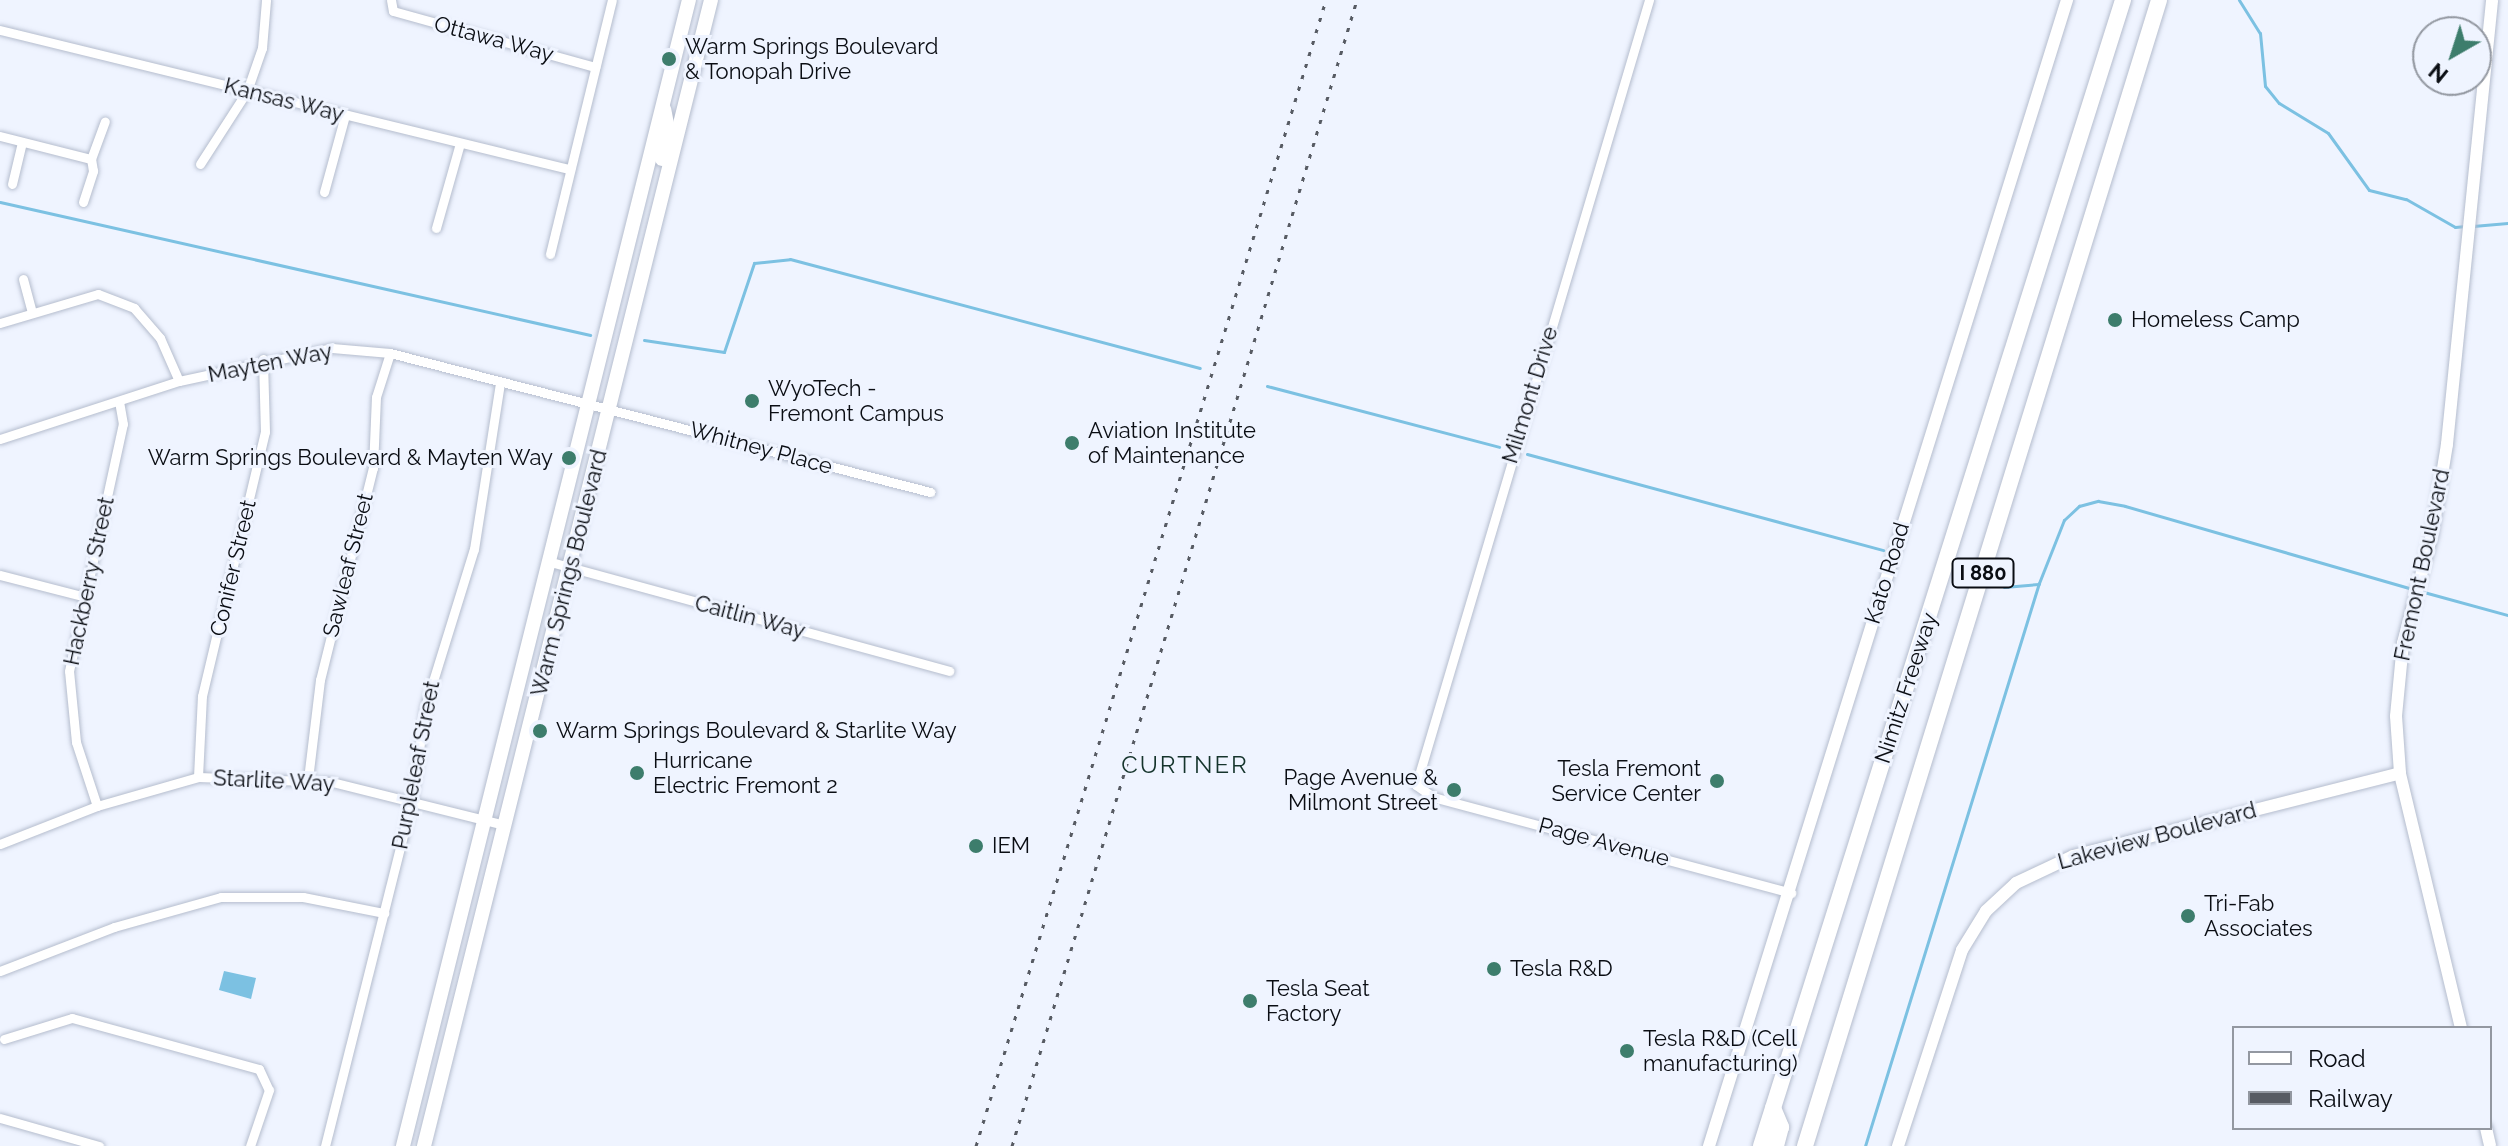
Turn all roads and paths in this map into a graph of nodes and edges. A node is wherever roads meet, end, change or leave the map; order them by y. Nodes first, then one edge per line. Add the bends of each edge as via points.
1 (266, 0) edge
2 (391, 0) edge
3 (612, 0) edge
4 (689, 0) edge
5 (711, 0) edge
6 (1649, 0) edge
7 (2067, 0) edge
8 (2123, 0) edge
9 (2159, 0) edge
10 (2492, 0) edge
11 (0, 30) edge
12 (595, 67) junction
13 (247, 91) junction
14 (663, 104) junction
15 (345, 115) junction
16 (105, 121) dead end
17 (0, 136) edge
18 (22, 142) junction
19 (460, 143) junction
20 (91, 159) junction
21 (200, 164) dead end
22 (569, 169) junction
23 (12, 184) dead end
24 (324, 192) dead end
25 (663, 194) junction
26 (83, 202) dead end
27 (436, 228) dead end
28 (550, 254) dead end
29 (23, 279) dead end
30 (32, 312) junction
31 (0, 323) edge
32 (390, 353) junction
33 (263, 359) junction
34 (179, 381) junction
35 (500, 383) junction
36 (119, 402) junction
37 (591, 404) junction
38 (611, 409) junction
39 (0, 439) edge
40 (930, 492) dead end
41 (551, 562) junction
42 (571, 568) junction
43 (0, 575) edge
44 (82, 596) junction
45 (949, 671) dead end
46 (2400, 773) junction
47 (198, 777) junction
48 (308, 779) junction
49 (1418, 789) joint
50 (412, 800) junction
51 (97, 806) junction
52 (485, 820) junction
53 (505, 825) junction
54 (0, 844) edge
55 (1791, 893) junction
56 (384, 913) junction
57 (0, 971) edge
58 (2461, 1026) edge
59 (4, 1039) dead end
60 (1773, 1108) junction
61 (0, 1118) edge
62 (99, 1146) edge
63 (250, 1146) edge
64 (325, 1146) edge
65 (403, 1146) edge
66 (424, 1146) edge
67 (1709, 1146) edge
68 (1761, 1146) edge
69 (1776, 1146) edge
70 (1805, 1146) edge
71 (1898, 1146) edge

1 - 13 street via 262,48
2 - 12 street, Ottawa Way via 393,11
3 - 12 street
4 - 14 main road, Warm Springs Boulevard
5 - 25 main road, Warm Springs Boulevard
6 - 49 street, Milmont Drive via 1415,777
7 - 55 street, Kato Road
8 - 60 highway, Nimitz Freeway / I 880
9 - 70 highway, Nimitz Freeway / I 880
10 - 46 street, Fremont Boulevard via 2447,444 2397,688
11 - 13 street, Kansas Way
12 - 22 street
13 - 15 street, Kansas Way
13 - 21 street
14 - 25 main road via 668,129 657,183
14 - 37 main road, Warm Springs Boulevard
15 - 19 street, Kansas Way
15 - 24 street
16 - 20 street
17 - 18 street
18 - 20 street
18 - 23 street
19 - 22 street, Kansas Way
19 - 27 street
20 - 26 street via 93,171
22 - 28 street
25 - 38 main road, Warm Springs Boulevard
29 - 30 street
30 - 31 street
30 - 34 street via 98,294 134,308 160,338
32 - 33 street, Mayten Way via 332,348
32 - 35 street, Mayten Way
32 - 48 street, Sawleaf Street via 376,397 373,468 320,680
33 - 34 street, Mayten Way
33 - 47 street, Conifer Street via 265,432 202,696
34 - 36 street, Mayten Way
35 - 37 street, Mayten Way
35 - 50 street, Purpleleaf Street via 474,549 425,707
36 - 39 street, Mayten Way
36 - 44 street, Hackberry Street via 123,424
37 - 38 street, Whitney Place
37 - 41 main road, Warm Springs Boulevard
38 - 40 street, Whitney Place
38 - 42 main road, Warm Springs Boulevard
41 - 42 street, Caitlin Way
41 - 52 main road, Warm Springs Boulevard
42 - 45 street, Caitlin Way
42 - 53 main road, Warm Springs Boulevard
43 - 44 street
44 - 51 street, Hackberry Street via 69,671 76,742
46 - 58 street, Fremont Boulevard
46 - 71 street, Lakeview Boulevard via 2073,856 2016,883 1986,911 1962,950
47 - 48 street, Starlite Way
47 - 51 street, Starlite Way
48 - 50 street, Starlite Way
49 - 55 street, Page Avenue
50 - 52 street, Starlite Way
50 - 56 street, Purpleleaf Street
51 - 54 street, Starlite Way
52 - 53 street, Starlite Way
52 - 65 main road, Warm Springs Boulevard
53 - 66 main road, Warm Springs Boulevard
55 - 67 street, Kato Road
56 - 57 street via 303,897 221,897 127,922
56 - 64 street, Purpleleaf Street
59 - 63 street via 72,1018 259,1069 269,1080 269,1090
60 - 68 highway, Nimitz Freeway / I 880
60 - 69 highway, I 880 via 1781,1127
61 - 62 street

